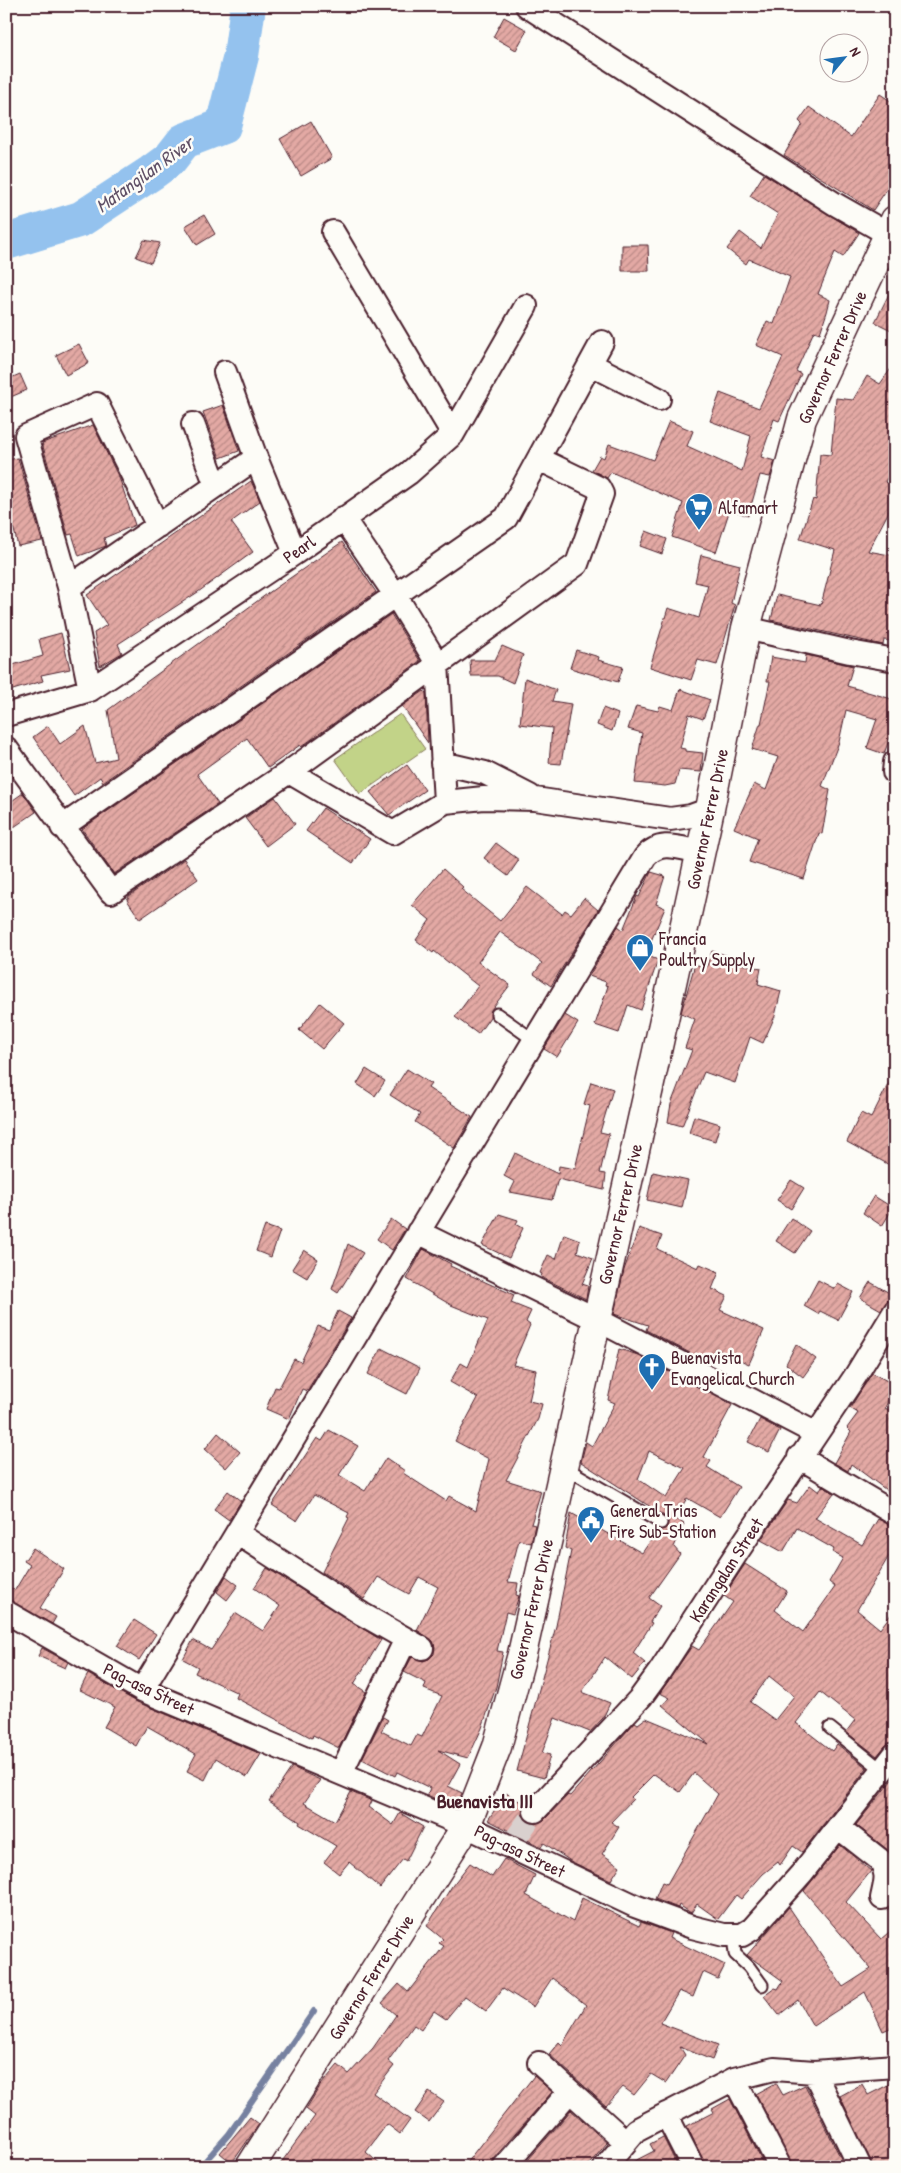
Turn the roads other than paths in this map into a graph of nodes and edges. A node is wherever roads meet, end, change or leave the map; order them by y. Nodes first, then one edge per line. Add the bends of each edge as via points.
1 (527, 6) edge
2 (892, 231) edge
3 (333, 232) dead end
4 (526, 306) dead end
5 (602, 342) dead end
6 (590, 364) junction
7 (225, 372) dead end
8 (659, 399) dead end
9 (193, 424) dead end
10 (453, 434) junction
11 (256, 458) junction
12 (539, 459) junction
13 (216, 486) junction
14 (342, 518) junction
15 (158, 526) junction
16 (295, 553) junction
17 (69, 587) junction
18 (396, 596) junction
19 (746, 628) junction
20 (895, 660) edge
21 (436, 664) junction
22 (90, 690) junction
23 (6, 715) edge
24 (6, 748) edge
25 (442, 763) junction
26 (289, 772) junction
27 (535, 799) junction
28 (445, 802) junction
29 (710, 809) junction
30 (62, 827) junction
31 (700, 852) junction
32 (497, 1014) dead end
33 (535, 1041) junction
34 (418, 1232) junction
35 (895, 1311) edge
36 (596, 1320) junction
37 (815, 1433) junction
38 (799, 1457) junction
39 (564, 1467) junction
40 (895, 1514) edge
41 (661, 1523) dead end
42 (237, 1533) junction
43 (6, 1612) edge
44 (142, 1690) junction
45 (830, 1728) dead end
46 (888, 1762) edge
47 (341, 1773) junction
48 (535, 1810) tunnel mouth
49 (466, 1826) junction
50 (838, 1827) junction
51 (882, 1898) dead end
52 (733, 1936) junction
53 (762, 1985) dead end
54 (539, 2063) dead end
55 (895, 2066) edge
56 (814, 2072) junction
57 (734, 2079) junction
58 (570, 2091) junction
59 (666, 2114) junction
60 (626, 2142) junction
61 (250, 2167) edge
62 (504, 2167) edge
63 (605, 2167) edge
64 (693, 2167) edge
65 (780, 2167) edge
66 (860, 2167) edge

1 - 2 street via 835,204
2 - 19 main road, Governor Ferrer Drive via 802,419
3 - 10 street
4 - 10 street, Pearl
5 - 6 street
6 - 8 street
6 - 12 street
7 - 11 street
9 - 13 street
10 - 14 street, Pearl via 409,473
11 - 13 street
11 - 16 street
12 - 18 street via 506,518
12 - 21 street via 599,488 602,494 577,564
13 - 15 street
14 - 16 street, Pearl
14 - 18 street
15 - 17 street
15 - 17 street via 97,404 26,436
16 - 22 street, Pearl
17 - 22 street
18 - 21 street
18 - 30 street
19 - 20 street
19 - 29 main road, Governor Ferrer Drive
21 - 25 street
21 - 26 street
22 - 23 street, Pearl
24 - 30 street
25 - 27 street via 485,773
25 - 28 street
26 - 28 street via 393,833
26 - 30 street via 112,892
27 - 28 street via 484,798
27 - 29 street via 670,819
29 - 31 main road, Governor Ferrer Drive
31 - 33 street via 664,846 652,848
31 - 36 main road, Governor Ferrer Drive
32 - 33 lane
33 - 34 street
34 - 36 street
34 - 42 street
35 - 37 street, Karangalan Street
36 - 37 street
36 - 39 main road, Governor Ferrer Drive
37 - 38 street, Karangalan Street
38 - 40 street
38 - 48 street, Karangalan Street via 641,1697
39 - 41 lane
39 - 49 main road, Governor Ferrer Drive via 502,1728
42 - 44 street
42 - 47 street via 362,1614 414,1643
43 - 44 street, Pag-asa Street
44 - 47 street, Pag-asa Street
45 - 46 lane
46 - 50 street
47 - 49 street, Pag-asa Street
49 - 52 street, Pag-asa Street via 512,1842 635,1906 692,1927
49 - 61 main road, Governor Ferrer Drive
50 - 51 street via 884,1866 887,1874
50 - 52 street via 752,1929
52 - 53 lane via 735,1954
54 - 58 street
55 - 56 street
56 - 57 street via 774,2069
56 - 66 street
57 - 59 street
57 - 65 street
58 - 60 street
58 - 62 street
59 - 60 street via 636,2130
59 - 64 street
60 - 63 street

